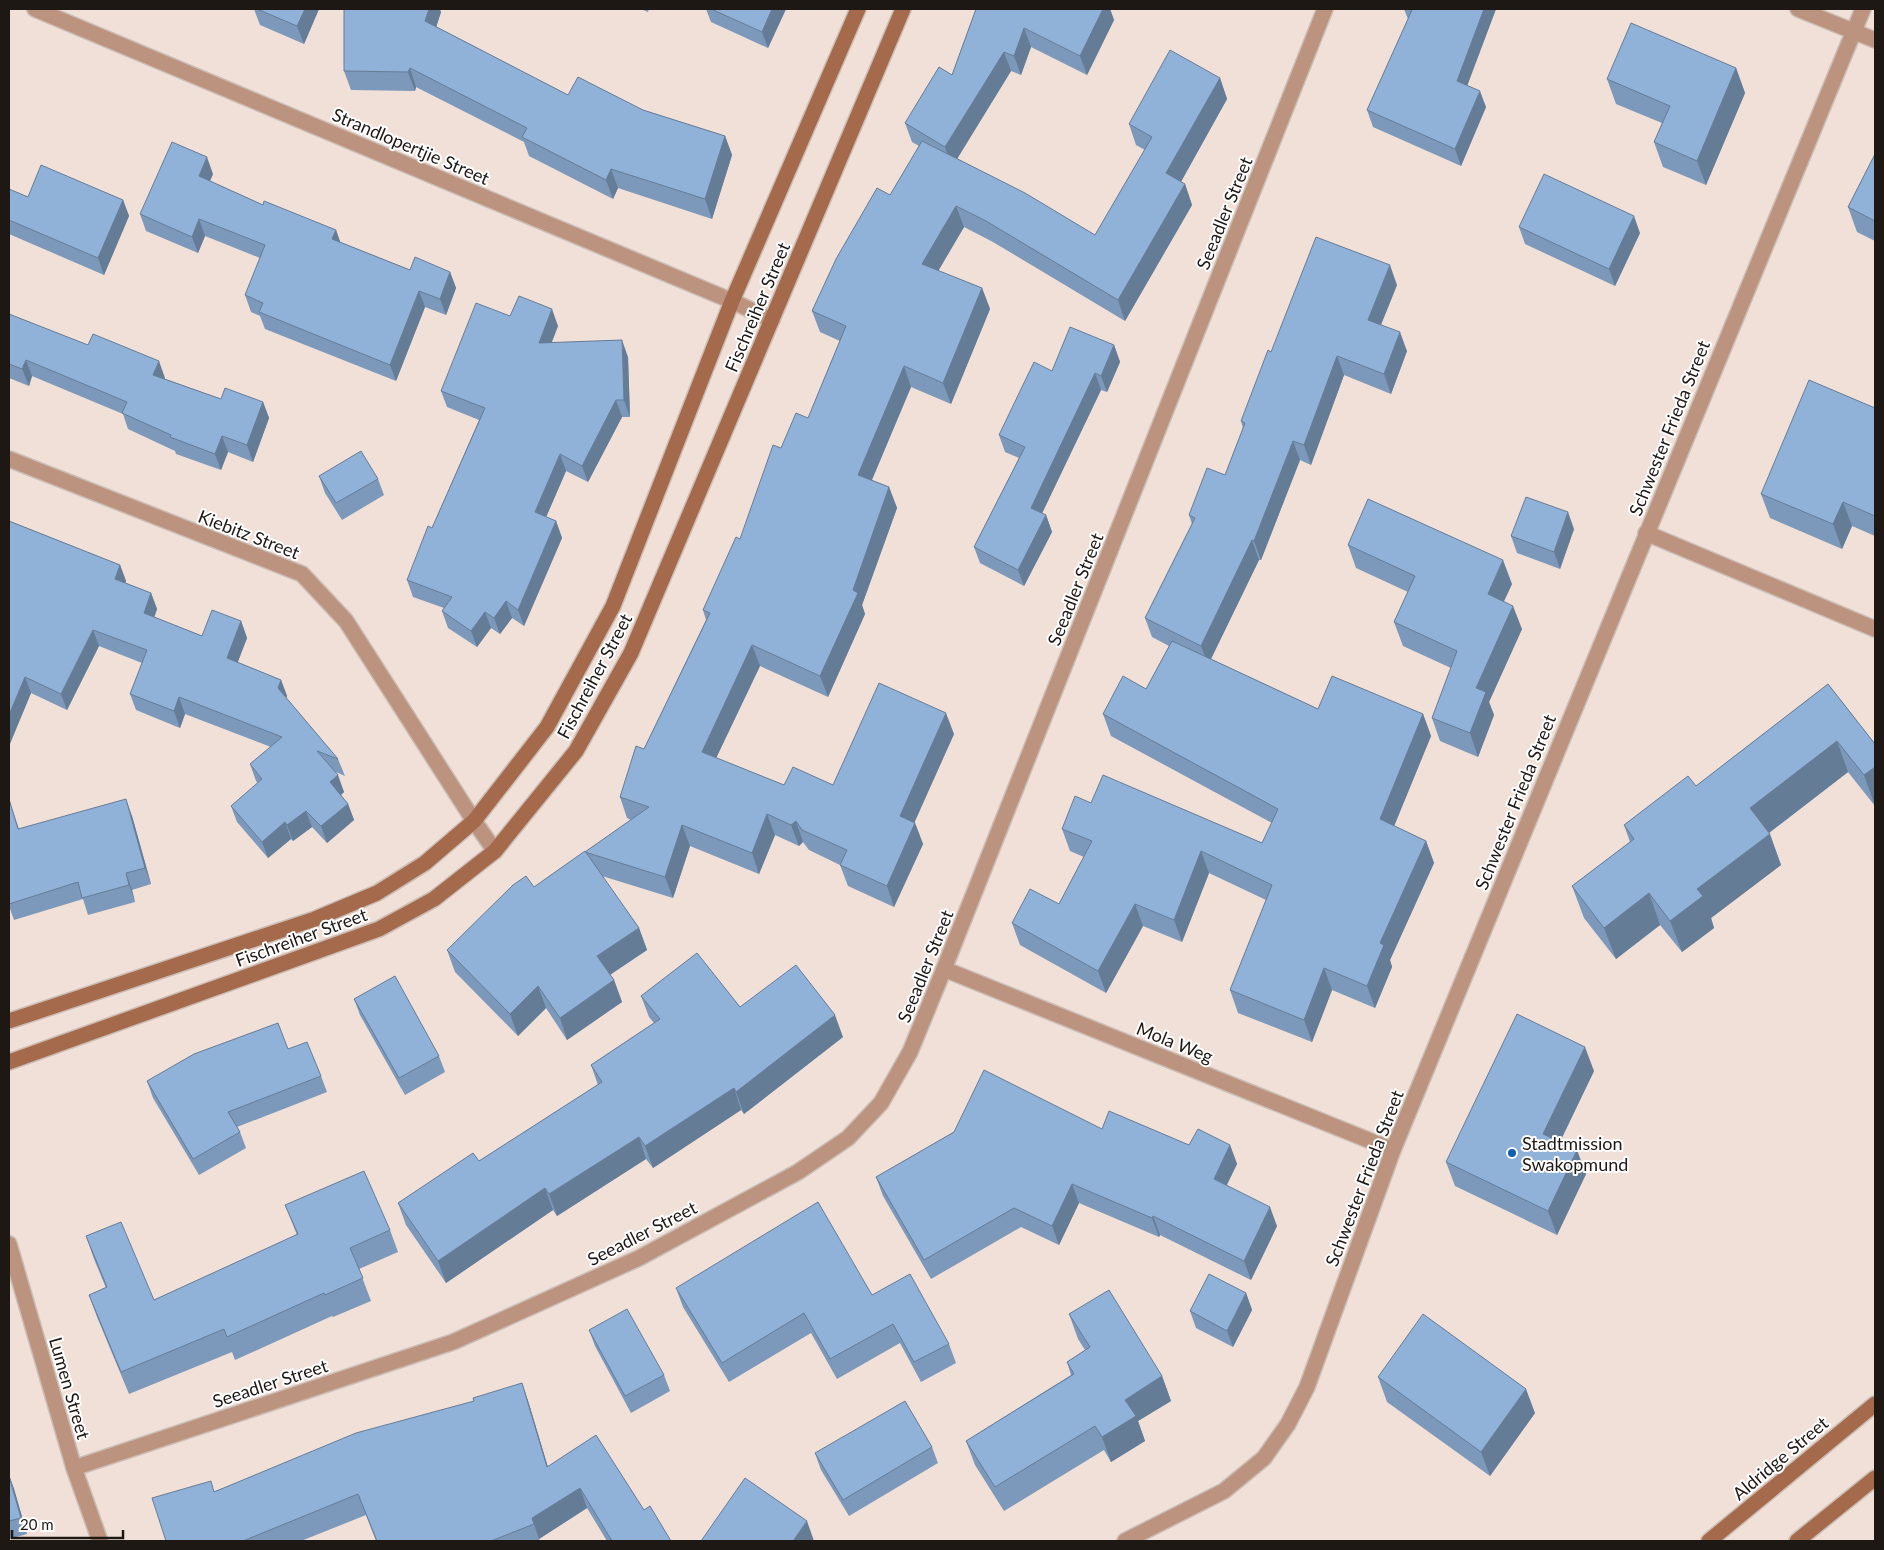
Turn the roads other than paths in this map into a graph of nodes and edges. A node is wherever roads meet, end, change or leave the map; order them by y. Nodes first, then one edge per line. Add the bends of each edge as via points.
1 (35, 9) edge
2 (858, 9) edge
3 (903, 9) edge
4 (1325, 9) edge
5 (1798, 9) edge
6 (1863, 9) edge
7 (1853, 31) junction
8 (1875, 40) edge
9 (732, 302) junction
10 (772, 320) junction
11 (9, 459) edge
12 (1646, 533) junction
13 (1875, 629) edge
14 (474, 821) junction
15 (495, 851) junction
16 (944, 969) junction
17 (9, 1021) edge
18 (9, 1062) edge
19 (1392, 1150) junction
20 (9, 1244) edge
21 (1875, 1404) edge
22 (74, 1468) junction
23 (1875, 1478) edge
24 (100, 1541) edge
25 (1125, 1541) edge
26 (1709, 1541) edge
27 (1797, 1541) edge

1 - 9 street, Strandlopertjie Street
2 - 9 street, Fischreiher Street
3 - 10 street, Fischreiher Street
4 - 16 street, Seeadler Street
5 - 7 street
6 - 7 street, Schwester Frieda Street
7 - 8 street
7 - 12 street, Schwester Frieda Street
9 - 10 street, Strandlopertjie Street
9 - 14 street, Fischreiher Street via 613,606 548,728
10 - 15 street, Fischreiher Street via 631,653 576,751
11 - 14 street, Kiebitz Street via 302,574 346,621
12 - 13 street
12 - 19 street, Schwester Frieda Street
14 - 15 street, Kiebitz Street
14 - 17 street, Fischreiher Street via 425,863 377,894 315,920
15 - 18 street, Fischreiher Street via 434,899 379,929
16 - 19 street, Mola Weg
16 - 22 street, Seeadler Street via 910,1052 881,1103 848,1138 798,1172 639,1258 453,1342
19 - 25 street, Schwester Frieda Street via 1307,1387 1288,1424 1264,1458 1224,1491
20 - 22 street, Lumen Street
21 - 26 street, Aldridge Street
22 - 24 street, Lumen Street
23 - 27 street

